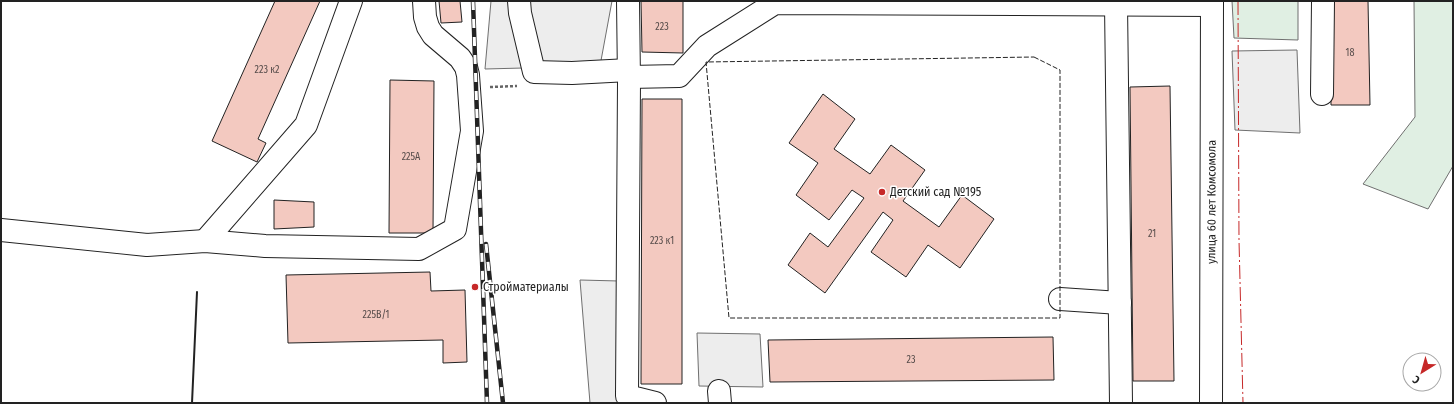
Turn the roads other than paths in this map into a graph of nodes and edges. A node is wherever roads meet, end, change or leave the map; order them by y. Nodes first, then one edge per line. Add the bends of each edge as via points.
1 (351, 1) edge
2 (424, 1) edge
3 (519, 1) edge
4 (628, 1) edge
5 (1323, 1) edge
6 (1212, 3) edge
7 (1116, 4) junction
8 (629, 73) junction
9 (1322, 94) dead end
10 (1, 230) edge
11 (205, 241) junction
12 (1060, 299) dead end
13 (1120, 303) junction
14 (655, 403) edge
15 (1121, 403) edge
16 (1211, 403) edge

1 - 11 street via 306,126
2 - 11 street via 428,27 433,35 460,58 468,75 472,130 456,228 419,249 264,246
3 - 8 street via 534,72
4 - 8 street
5 - 9 street
6 - 7 street
6 - 16 street, улица 60 лет Комсомола
7 - 8 street via 775,3 707,46 679,76
7 - 13 street
8 - 14 street via 627,396
10 - 11 street via 147,245
12 - 13 street
13 - 15 street

